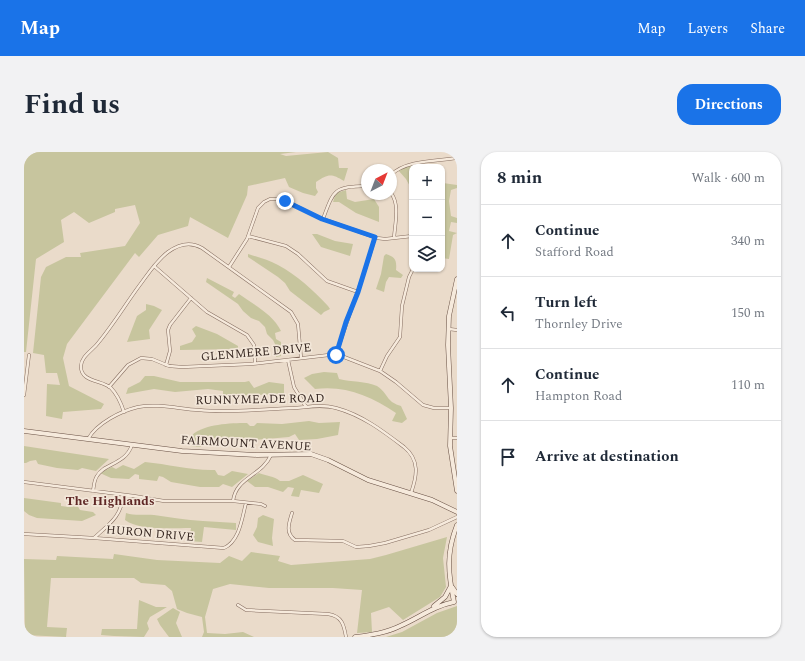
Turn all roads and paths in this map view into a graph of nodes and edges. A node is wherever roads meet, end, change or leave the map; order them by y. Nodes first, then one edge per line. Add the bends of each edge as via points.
1 (457, 158) edge
2 (397, 170) edge
3 (361, 187) edge
4 (395, 200) edge
5 (322, 219) junction
6 (248, 236) junction
7 (409, 236) edge
8 (375, 237) junction
9 (394, 238) junction
10 (154, 266) junction
11 (228, 267) junction
12 (412, 272) edge
13 (457, 280) edge
14 (358, 292) junction
15 (191, 298) junction
16 (449, 328) junction
17 (457, 330) edge
18 (336, 355) junction
19 (29, 356) dead end
20 (301, 358) junction
21 (288, 360) junction
22 (256, 363) junction
23 (166, 365) junction
24 (380, 371) junction
25 (108, 387) junction
26 (24, 396) edge
27 (306, 407) junction
28 (451, 408) junction
29 (124, 412) junction
30 (24, 431) edge
31 (450, 438) junction
32 (457, 438) edge
33 (88, 439) junction
34 (132, 445) junction
35 (271, 455) junction
36 (24, 482) edge
37 (93, 491) junction
38 (457, 491) edge
39 (411, 493) junction
40 (124, 495) junction
41 (233, 502) junction
42 (246, 503) junction
43 (266, 506) dead end
44 (292, 512) dead end
45 (457, 512) edge
46 (457, 518) edge
47 (457, 525) edge
48 (24, 534) edge
49 (94, 538) junction
50 (451, 585) junction
51 (457, 594) edge
52 (455, 602) edge
53 (238, 605) dead end
54 (430, 610) junction
55 (346, 637) edge
56 (355, 637) edge

1 - 2 street via 406,165
3 - 5 street via 334,192
4 - 9 street
5 - 6 street via 282,199 270,199 258,208
5 - 8 street
6 - 11 street
6 - 14 street via 286,246 327,281
7 - 9 street
8 - 9 street
8 - 14 street
10 - 11 street via 169,251 186,244 198,246
10 - 15 street
10 - 25 street via 82,362 81,370 86,377
11 - 20 street via 291,312 298,324
12 - 24 street via 402,306 401,334
13 - 16 main road
14 - 18 street
15 - 22 street via 218,319 247,334 254,345
15 - 23 street via 168,330 170,351
16 - 17 street
16 - 28 main road
18 - 20 street, GLENMERE DRIVE
18 - 24 street, GLENMERE DRIVE
19 - 26 street
20 - 21 street, GLENMERE DRIVE
21 - 22 street, GLENMERE DRIVE
21 - 27 street via 294,387
22 - 23 street, GLENMERE DRIVE via 182,367
23 - 25 street, GLENMERE DRIVE via 152,359 135,360
24 - 28 street, GLENMERE DRIVE via 423,405
25 - 29 street via 119,399
27 - 29 street, RUNNYMEADE ROAD via 207,411 146,406
27 - 39 street, RUNNYMEADE ROAD via 333,407 353,414 404,447 412,456 417,470
28 - 31 main road
29 - 33 street, RUNNYMEADE ROAD via 95,430
30 - 33 main road, FAIRMOUNT AVENUE
31 - 32 street
31 - 38 main road
33 - 34 main road, FAIRMOUNT AVENUE
34 - 35 main road, FAIRMOUNT AVENUE via 182,451
34 - 37 street via 124,457 98,473
35 - 39 main road, FAIRMOUNT AVENUE via 315,456 368,480
35 - 41 street via 266,464 237,488
36 - 37 street
37 - 40 street
39 - 45 main road, FAIRMOUNT AVENUE
40 - 41 street via 169,502
40 - 49 street via 117,516
41 - 42 street
42 - 43 street
42 - 49 street, HURON DRIVE via 237,533 224,548
44 - 46 street via 288,531 295,540 343,541 359,547 396,540
47 - 50 main road via 449,556
48 - 49 street, HURON DRIVE
50 - 51 main road
50 - 52 main road
50 - 54 main road via 445,596
52 - 54 main road
53 - 55 street via 246,610 334,615 343,623
54 - 56 main road via 389,631

